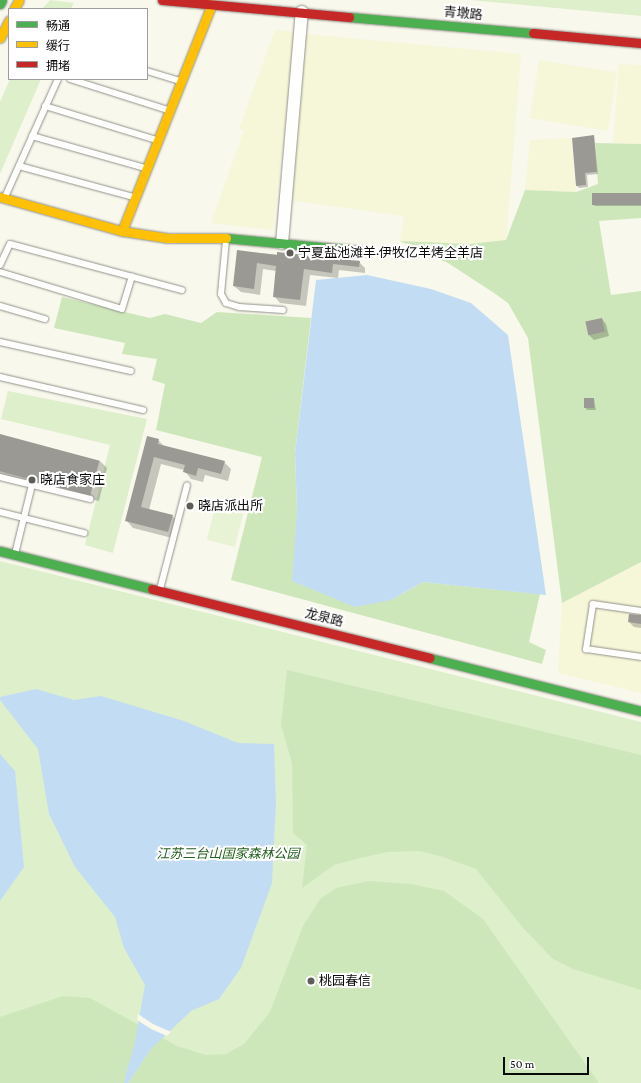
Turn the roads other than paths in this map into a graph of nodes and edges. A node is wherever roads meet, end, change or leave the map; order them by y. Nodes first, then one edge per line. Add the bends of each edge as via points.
1 (2, 0) edge
2 (162, 0) edge
3 (232, 3) edge
4 (0, 4) edge
5 (212, 4) junction
6 (302, 12) junction
7 (8, 22) edge
8 (0, 38) edge
9 (641, 43) edge
10 (148, 71) edge
11 (58, 80) edge
12 (73, 80) edge
13 (181, 82) junction
14 (45, 106) junction
15 (170, 110) junction
16 (32, 136) junction
17 (158, 140) junction
18 (19, 166) junction
19 (146, 169) junction
20 (2, 197) edge
21 (135, 198) junction
22 (122, 231) junction
23 (226, 240) junction
24 (282, 243) junction
25 (363, 251) dead end
26 (0, 265) edge
27 (0, 272) edge
28 (132, 276) junction
29 (182, 290) dead end
30 (0, 306) edge
31 (283, 310) dead end
32 (45, 319) dead end
33 (0, 342) edge
34 (131, 371) dead end
35 (0, 377) edge
36 (143, 410) dead end
37 (0, 478) edge
38 (32, 485) junction
39 (187, 485) dead end
40 (90, 499) dead end
41 (0, 512) edge
42 (24, 518) junction
43 (84, 533) dead end
44 (0, 551) edge
45 (15, 555) junction
46 (160, 591) junction
47 (641, 611) edge
48 (641, 657) edge
49 (641, 711) edge

1 - 4 street
2 - 5 street, 青墩路
3 - 5 street, 青墩路
3 - 6 street, 青墩路
5 - 13 street
6 - 9 street, 青墩路
6 - 24 street
7 - 8 street
10 - 13 lane
11 - 14 lane
12 - 15 lane
13 - 15 street
14 - 16 lane
14 - 17 lane
15 - 17 street
16 - 18 lane
16 - 19 lane
17 - 19 street
18 - 20 lane
18 - 21 lane
19 - 21 street
20 - 22 street
21 - 22 street
22 - 23 street via 167,238
23 - 24 street via 239,238
23 - 31 lane via 222,294 226,303 239,307
24 - 25 street
26 - 28 lane via 10,244
27 - 28 lane via 122,308
28 - 29 lane
30 - 32 lane
33 - 34 lane
35 - 36 lane
37 - 38 lane
38 - 40 lane
38 - 42 lane
39 - 46 lane
41 - 42 lane
42 - 43 lane
42 - 45 lane
44 - 45 street, 龙泉路
45 - 46 street, 龙泉路
46 - 49 street, 龙泉路
47 - 48 lane via 593,604 586,649

